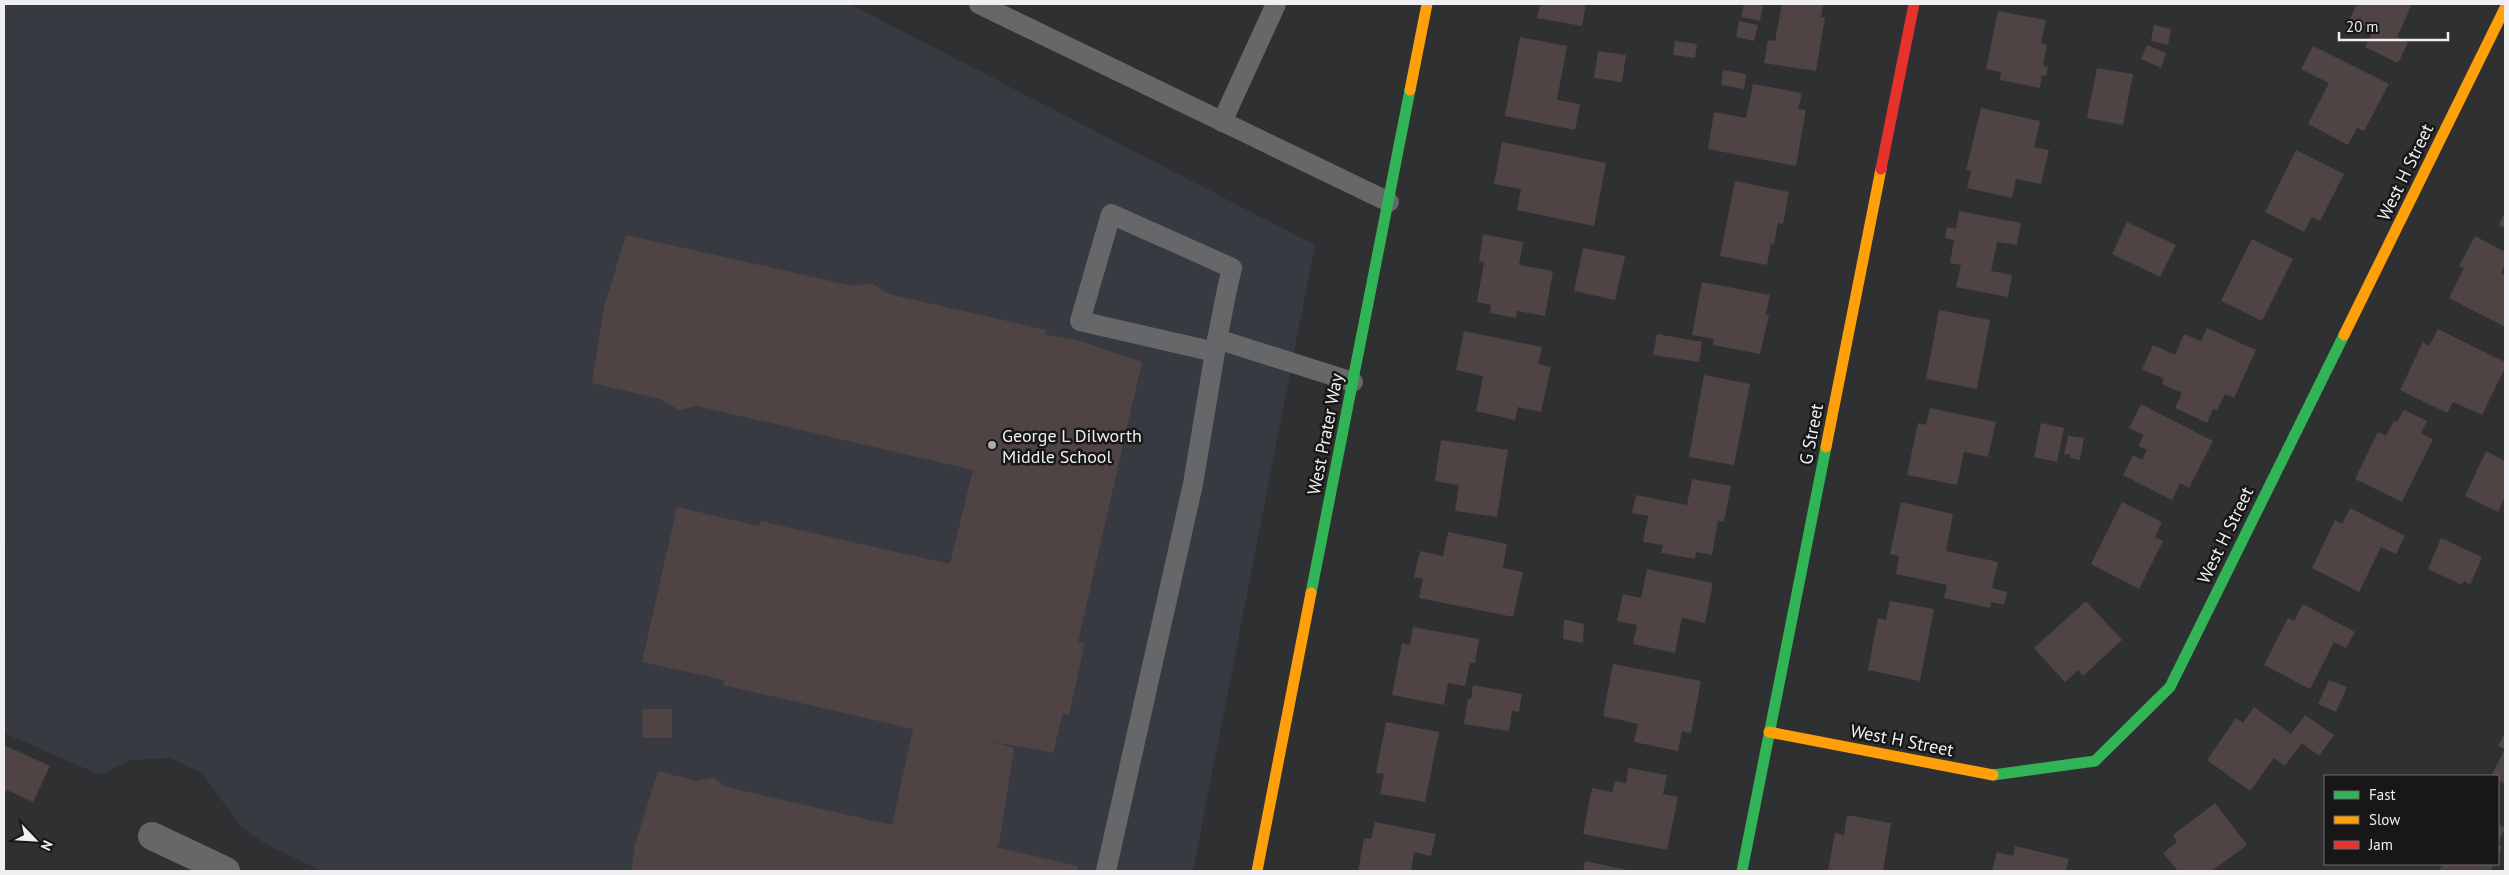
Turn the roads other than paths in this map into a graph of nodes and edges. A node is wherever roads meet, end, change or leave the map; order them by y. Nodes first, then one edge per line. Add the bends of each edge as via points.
1 (979, 4) edge
2 (1276, 4) edge
3 (1427, 4) edge
4 (1914, 4) edge
5 (2505, 8) edge
6 (1222, 122) junction
7 (1389, 202) junction
8 (1216, 346) junction
9 (1353, 382) junction
10 (1770, 732) junction
11 (152, 836) dead end
12 (226, 871) edge
13 (1106, 871) edge
14 (1257, 871) edge
15 (1742, 871) edge

1 - 6 lane
2 - 6 lane
3 - 7 street, West Prater Way
4 - 10 street, G Street
5 - 10 street, West H Street via 2170,687 2095,761 1990,775
6 - 7 lane
7 - 9 street, West Prater Way
8 - 8 lane via 1232,268 1111,214 1080,321
8 - 9 lane
8 - 13 lane via 1193,484
9 - 14 street, West Prater Way
10 - 15 street, G Street
11 - 12 street

